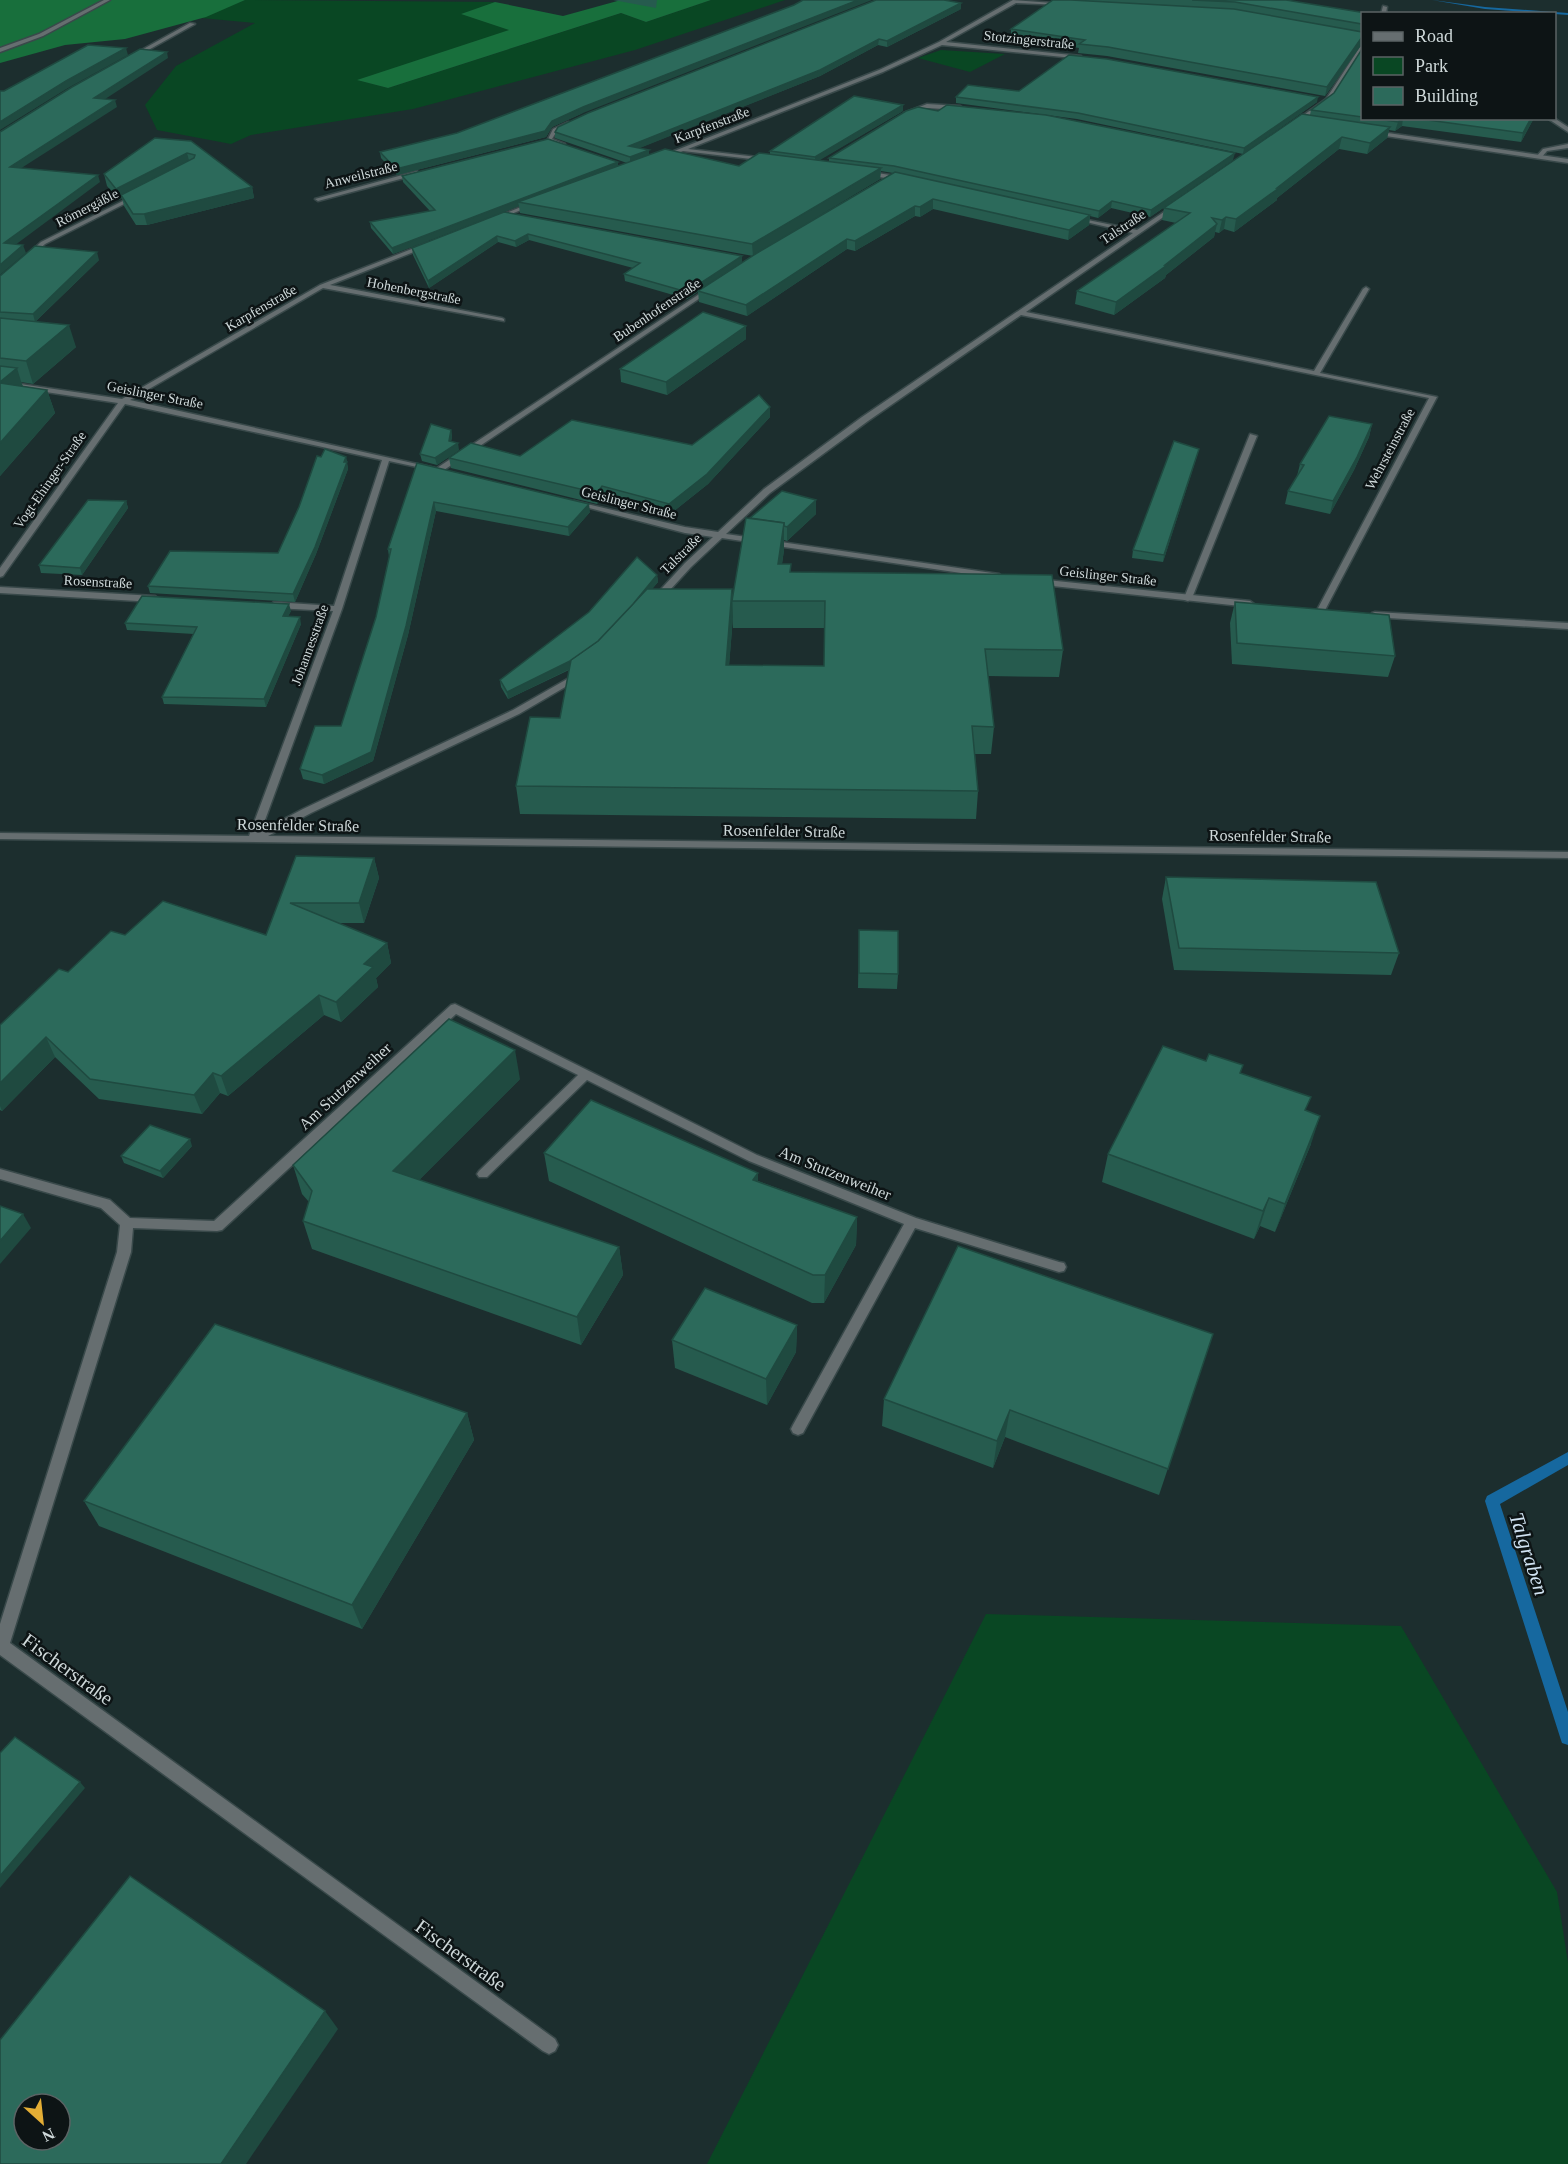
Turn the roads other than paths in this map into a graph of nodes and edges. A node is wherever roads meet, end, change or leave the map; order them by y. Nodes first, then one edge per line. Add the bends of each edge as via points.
1 (108, 0) edge
2 (1015, 0) edge
3 (1072, 4) edge
4 (1385, 7) dead end
5 (1384, 12) edge
6 (192, 24) dead end
7 (941, 44) junction
8 (0, 50) edge
9 (1361, 50) edge
10 (1083, 58) edge
11 (121, 63) edge
12 (1316, 98) edge
13 (1328, 100) junction
14 (969, 109) edge
15 (903, 115) edge
16 (1552, 120) edge
17 (576, 121) edge
18 (1299, 121) junction
19 (1310, 122) edge
20 (1290, 127) edge
21 (1567, 129) edge
22 (1366, 131) edge
23 (549, 140) junction
24 (537, 143) edge
25 (1568, 146) edge
26 (569, 147) edge
27 (684, 149) junction
28 (1539, 157) junction
29 (651, 160) edge
30 (772, 161) edge
31 (1568, 161) edge
32 (422, 172) edge
33 (860, 173) edge
34 (893, 177) junction
35 (916, 182) edge
36 (883, 183) edge
37 (139, 195) edge
38 (1187, 198) edge
39 (318, 199) dead end
40 (536, 203) edge
41 (505, 214) junction
42 (516, 216) edge
43 (1072, 217) edge
44 (484, 223) edge
45 (1139, 232) junction
46 (432, 243) edge
47 (26, 259) edge
48 (724, 279) edge
49 (322, 286) junction
50 (1366, 289) dead end
51 (1020, 313) junction
52 (502, 320) dead end
53 (1316, 374) junction
54 (0, 383) edge
55 (123, 401) junction
56 (1253, 436) dead end
57 (386, 458) junction
58 (438, 470) junction
59 (449, 472) edge
60 (561, 500) edge
61 (720, 535) junction
62 (0, 574) edge
63 (1004, 577) edge
64 (1027, 581) edge
65 (0, 590) edge
66 (1188, 598) junction
67 (163, 599) edge
68 (268, 605) edge
69 (650, 606) edge
70 (1265, 606) edge
71 (338, 609) junction
72 (1309, 610) edge
73 (1320, 612) junction
74 (1332, 612) edge
75 (1367, 614) edge
76 (1568, 626) edge
77 (587, 670) edge
78 (0, 836) edge
79 (253, 839) junction
80 (1568, 855) edge
81 (586, 1074) junction
82 (0, 1174) edge
83 (483, 1174) dead end
84 (912, 1222) junction
85 (127, 1223) junction
86 (1059, 1268) dead end
87 (798, 1429) dead end
88 (549, 2045) dead end

1 - 8 street via 41,35
2 - 3 street
2 - 7 street, Karpfenstraße
4 - 5 street
6 - 11 street
7 - 10 street, Stotzingerstraße
7 - 27 street, Karpfenstraße
9 - 13 street
12 - 13 street
13 - 18 street
14 - 15 street via 927,106
16 - 21 street
17 - 23 street via 555,130
18 - 19 street
18 - 20 street
22 - 28 street
23 - 24 street
23 - 26 street
25 - 28 street via 1545,150
27 - 29 street, Karpfenstraße
27 - 30 street
28 - 31 street
32 - 39 street, Anweilstraße
33 - 34 street
34 - 35 street
34 - 36 street
37 - 47 street, Römergäßle via 43,243
38 - 45 street, Talstraße
40 - 41 street
41 - 42 street
41 - 44 street
43 - 45 street
45 - 51 street, Talstraße
46 - 49 street, Karpfenstraße
48 - 58 street, Bubenhofenstraße
49 - 52 street, Hohenbergstraße
49 - 55 street, Karpfenstraße
50 - 53 street
51 - 53 street
51 - 61 street, Talstraße via 767,491
53 - 73 street, Wehrsteinstraße via 1433,397
54 - 55 street, Geislinger Straße
55 - 57 street, Geislinger Straße
55 - 62 street, Vogt-Ehinger-Straße
56 - 66 street
57 - 58 street, Geislinger Straße
57 - 71 street, Johannesstraße
58 - 59 street, Geislinger Straße
60 - 61 street, Geislinger Straße
61 - 63 street, Geislinger Straße
61 - 69 street, Talstraße
64 - 66 street, Geislinger Straße
65 - 67 street, Rosenstraße
66 - 70 street, Geislinger Straße
68 - 71 street
71 - 79 street, Johannesstraße
72 - 73 street
73 - 74 street
75 - 76 street
77 - 79 street via 516,712
78 - 79 street, Rosenfelder Straße
79 - 80 street, Rosenfelder Straße
81 - 83 street
81 - 84 street, Am Stutzenweiher via 753,1158
81 - 85 street, Am Stutzenweiher via 455,1008 217,1226
82 - 85 street via 105,1204
84 - 86 street, Am Stutzenweiher
84 - 87 street
85 - 88 street, Fischerstraße via 124,1252 1,1646

